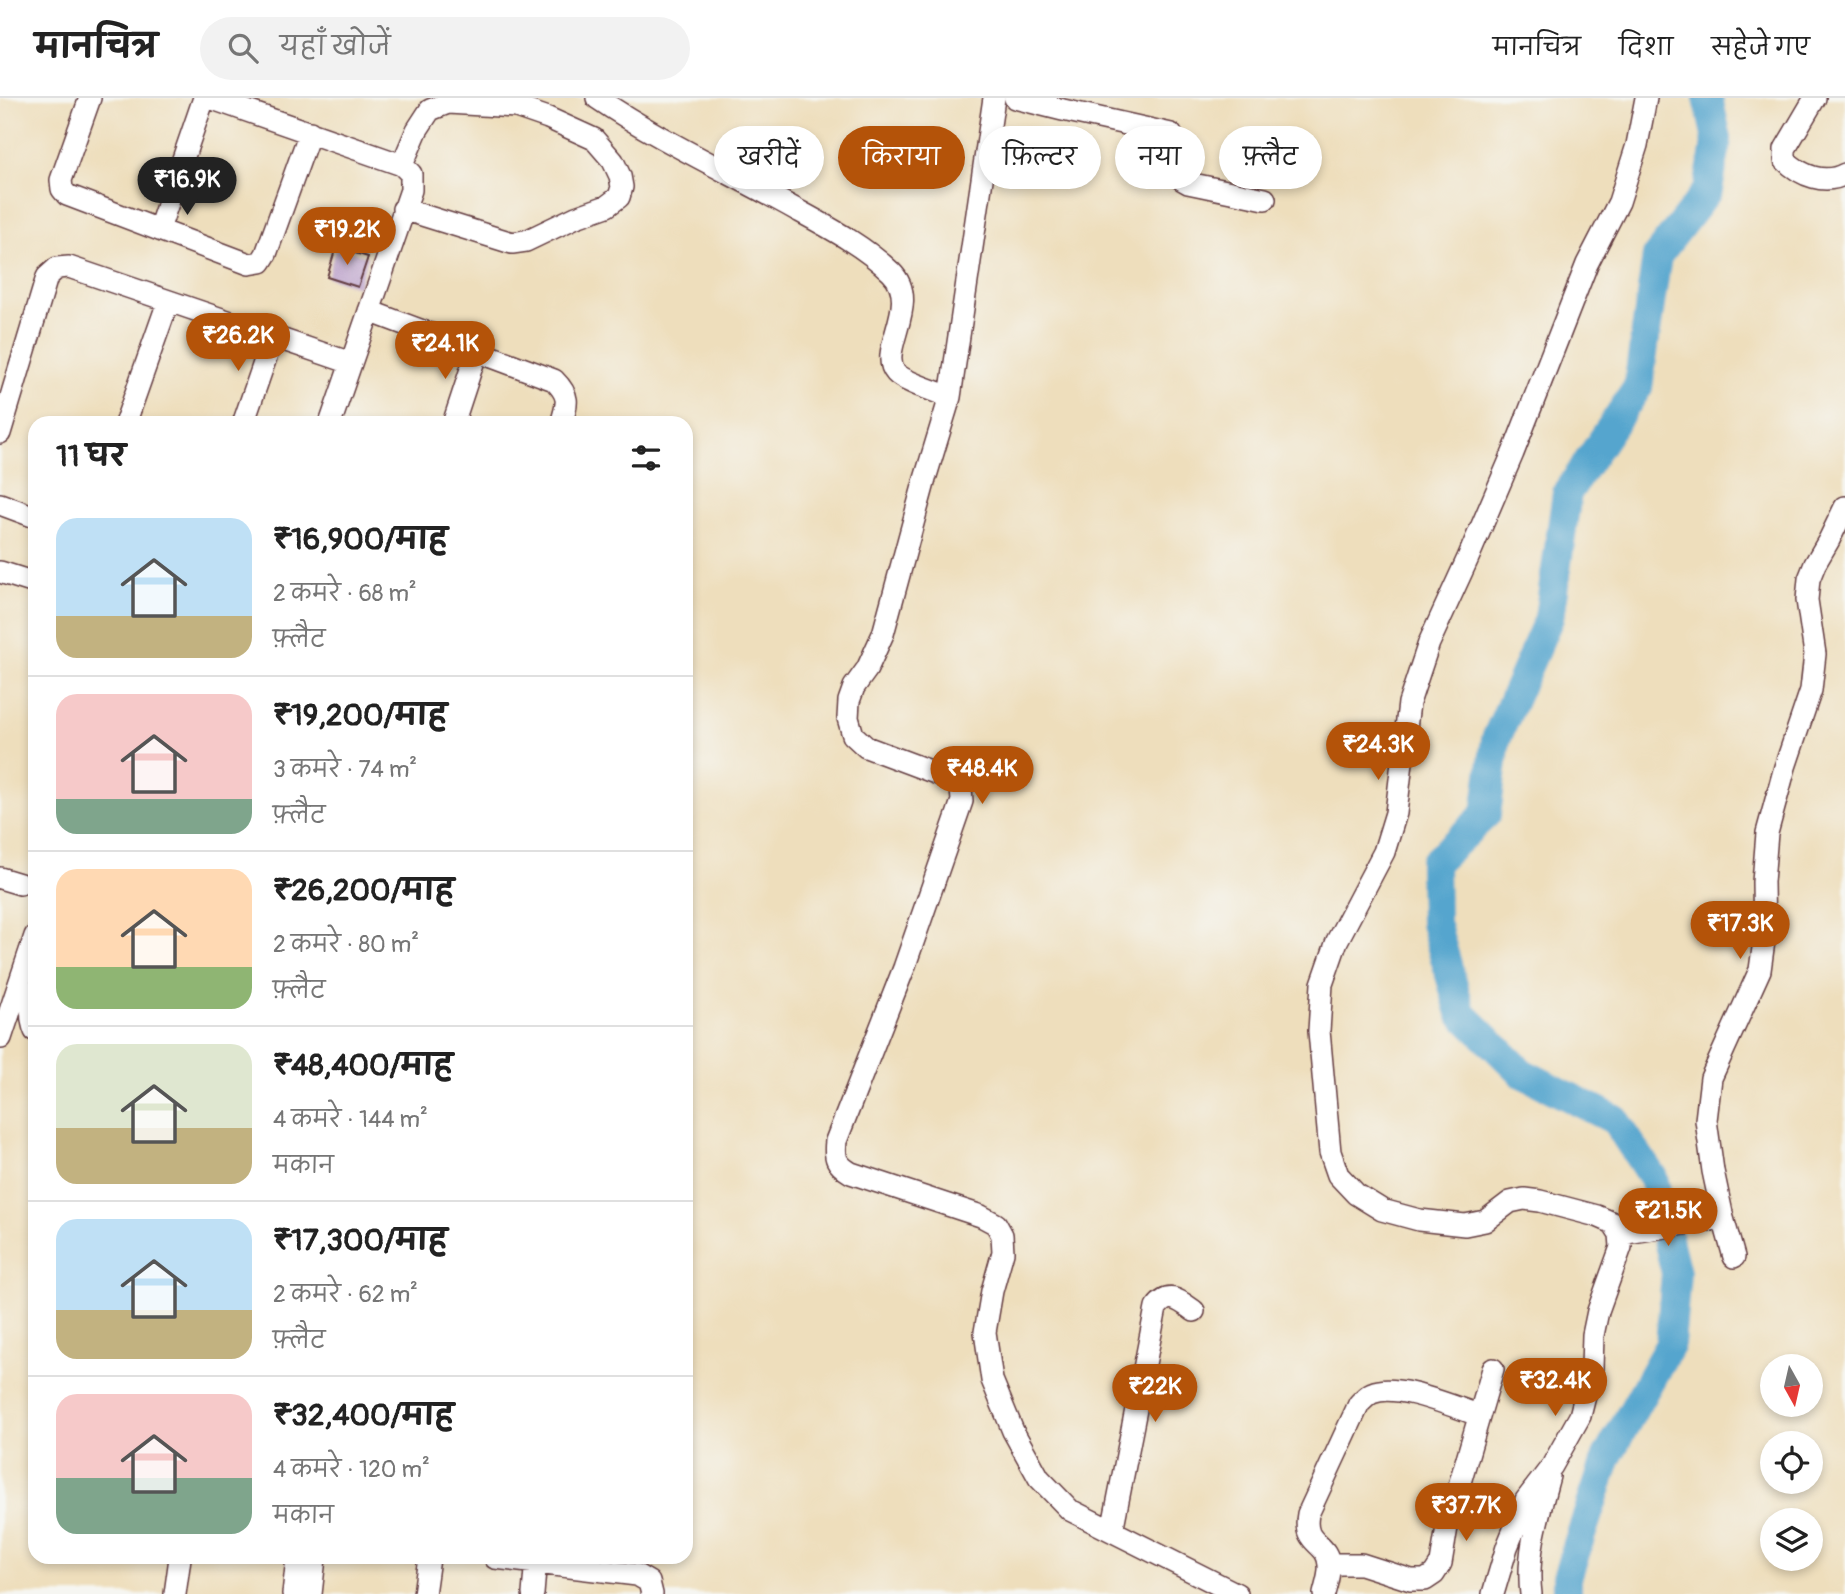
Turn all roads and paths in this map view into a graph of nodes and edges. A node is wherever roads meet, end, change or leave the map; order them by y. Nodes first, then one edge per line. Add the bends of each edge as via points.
1 (90, 98) edge
2 (204, 98) edge
3 (210, 98) edge
4 (597, 98) edge
5 (994, 98) edge
6 (1015, 98) edge
7 (1646, 98) edge
8 (1815, 98) edge
9 (310, 132) junction
10 (402, 164) junction
11 (1845, 174) edge
12 (1265, 199) dead end
13 (403, 209) junction
14 (159, 229) junction
15 (168, 302) junction
16 (369, 311) junction
17 (273, 337) junction
18 (477, 351) junction
19 (351, 363) junction
20 (950, 397) junction
21 (128, 416) edge
22 (246, 416) edge
23 (333, 416) edge
24 (456, 416) edge
25 (564, 416) edge
26 (0, 433) edge
27 (0, 504) edge
28 (1845, 507) edge
29 (28, 514) edge
30 (0, 572) edge
31 (28, 581) edge
32 (28, 957) edge
33 (1, 1038) edge
34 (28, 1040) edge
35 (1712, 1220) junction
36 (1624, 1233) junction
37 (1734, 1257) dead end
38 (1194, 1311) dead end
39 (1493, 1369) dead end
40 (1479, 1415) junction
41 (1552, 1466) junction
42 (1112, 1531) junction
43 (179, 1564) edge
44 (296, 1564) edge
45 (314, 1564) edge
46 (428, 1564) edge
47 (536, 1564) edge
48 (563, 1564) edge
49 (1329, 1564) junction
50 (176, 1594) edge
51 (292, 1594) edge
52 (311, 1594) edge
53 (424, 1594) edge
54 (533, 1594) edge
55 (653, 1594) edge
56 (1237, 1594) edge
57 (1324, 1594) edge
58 (1493, 1594) edge
59 (1531, 1594) edge

1 - 14 street via 61,180 62,189
2 - 14 street
3 - 9 street
4 - 20 street via 839,234 890,271 903,290 892,366 897,375
5 - 20 street
6 - 12 street via 1171,134 1176,174 1181,180
7 - 36 street via 1619,202 1587,264 1513,453 1429,643 1409,703 1396,813 1384,852 1336,941 1322,984 1319,1031 1330,1152 1338,1175 1356,1194 1382,1210 1419,1220 1465,1224 1485,1221 1510,1202 1532,1200 1597,1216
8 - 11 street via 1785,149 1785,160 1816,178 1836,179
9 - 10 street
9 - 14 street via 261,262 249,264
10 - 13 street via 411,174 411,190
10 - 13 street via 430,110 447,103 516,107 594,139 613,161 622,187 619,197 607,206 512,243
13 - 16 street
15 - 17 street
15 - 21 street
15 - 26 street via 69,267 57,268 47,277
16 - 18 street
16 - 19 street
17 - 19 street
17 - 22 street
18 - 24 street
18 - 25 street via 554,380 565,391
19 - 23 street
20 - 42 street via 883,634 854,687 848,718 853,735 866,747 954,780 961,788 962,801 835,1154 840,1166 851,1172 996,1224 1003,1235 1003,1252 985,1332 992,1380 1013,1432 1039,1478 1070,1510
27 - 29 street
28 - 35 street via 1809,579 1807,600 1815,654 1811,690 1767,833 1760,970 1711,1078 1706,1120 1713,1171
30 - 31 street
32 - 33 street
33 - 34 street
35 - 36 street
35 - 37 street
36 - 41 street via 1592,1335 1592,1368 1580,1416
38 - 42 street via 1170,1297 1156,1308
39 - 40 street
40 - 49 street via 1441,1563 1434,1574 1425,1580 1411,1580 1361,1564
40 - 49 street via 1409,1392 1388,1389 1370,1393 1359,1404 1308,1514 1308,1534 1327,1555
41 - 58 street via 1526,1500
41 - 59 street via 1533,1539
42 - 56 street
43 - 50 street
44 - 51 street
45 - 52 street
46 - 53 street
47 - 54 street
48 - 55 street via 637,1575 649,1582
49 - 57 street

